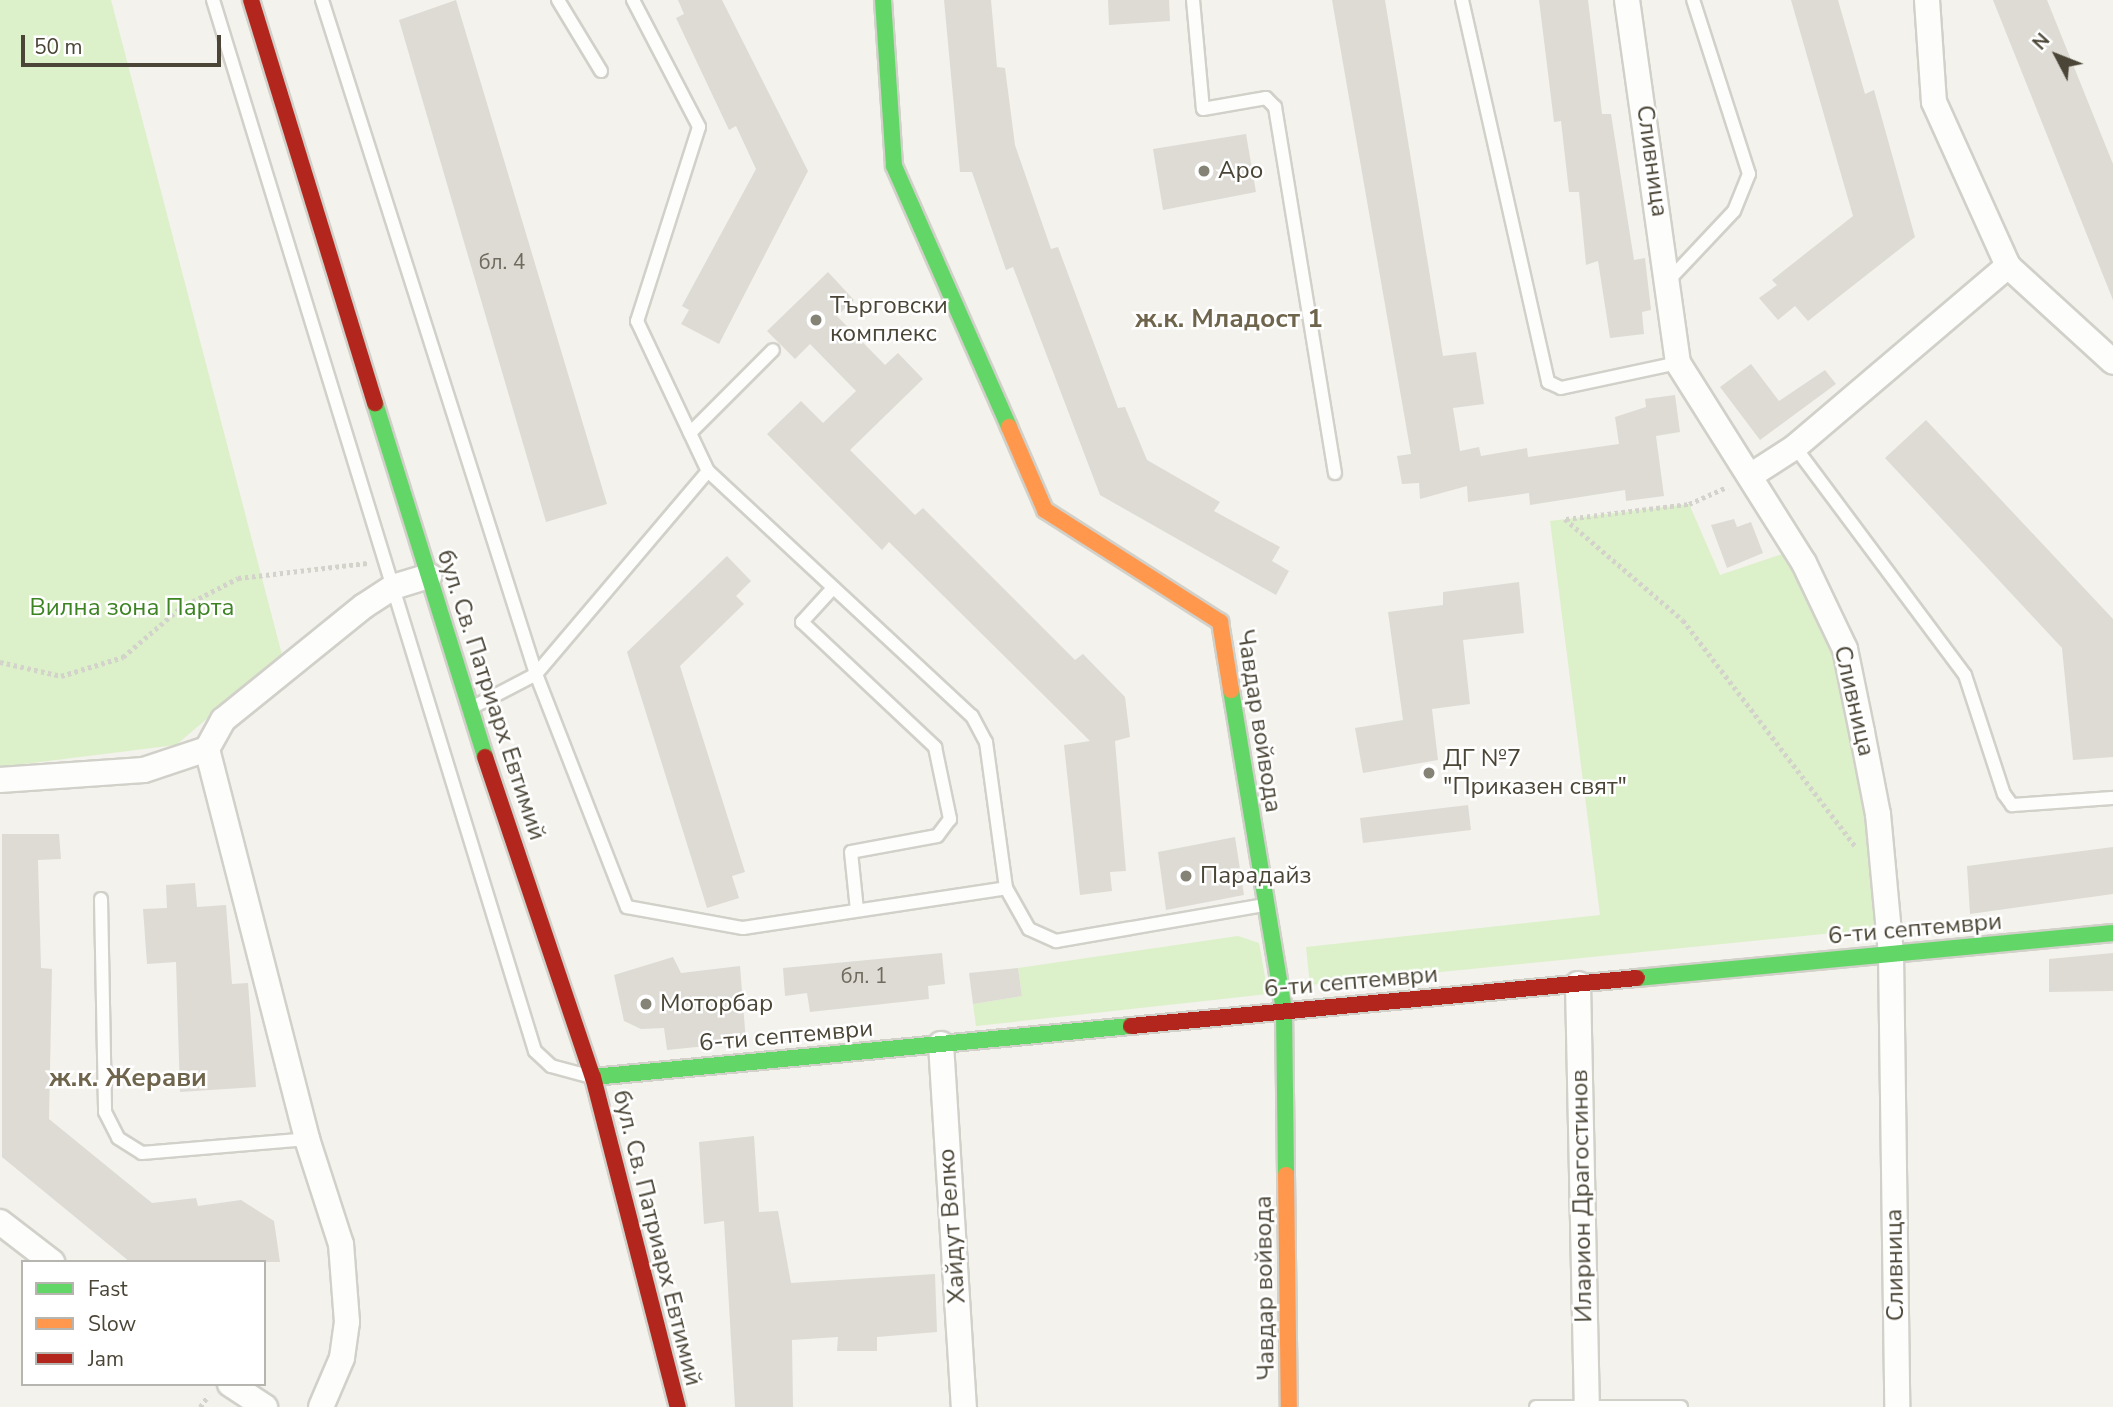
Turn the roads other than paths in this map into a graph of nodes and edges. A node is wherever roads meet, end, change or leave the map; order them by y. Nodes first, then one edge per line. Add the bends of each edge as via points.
1 (213, 0) edge
2 (251, 0) edge
3 (322, 0) edge
4 (558, 0) edge
5 (633, 0) edge
6 (883, 0) edge
7 (1193, 0) edge
8 (1462, 0) edge
9 (1627, 0) edge
10 (1693, 0) edge
11 (1927, 0) edge
12 (601, 71) dead end
13 (2008, 266) junction
14 (1668, 281) junction
15 (773, 350) dead end
16 (2113, 362) edge
17 (1678, 363) junction
18 (690, 433) junction
19 (1796, 447) junction
20 (708, 471) junction
21 (1335, 472) dead end
22 (1750, 476) junction
23 (429, 576) junction
24 (393, 587) junction
25 (834, 588) junction
26 (536, 674) junction
27 (469, 709) junction
28 (207, 749) junction
29 (0, 780) edge
30 (2113, 798) edge
31 (1006, 888) junction
32 (101, 900) dead end
33 (1265, 905) junction
34 (857, 910) junction
35 (2113, 933) edge
36 (1891, 954) junction
37 (1577, 984) junction
38 (1284, 1010) junction
39 (941, 1044) junction
40 (593, 1077) junction
41 (307, 1139) junction
42 (0, 1222) edge
43 (49, 1260) edge
44 (233, 1386) edge
45 (1587, 1406) edge
46 (265, 1407) edge
47 (321, 1407) edge
48 (678, 1407) edge
49 (964, 1407) edge
50 (1289, 1407) edge
51 (1536, 1407) edge
52 (1681, 1407) edge
53 (1897, 1407) edge

1 - 24 lane
2 - 23 street, бул. Св. Патриарх Евтимий
3 - 26 lane
4 - 12 lane
5 - 18 lane via 699,127 637,321
6 - 33 street, Чавдар войвода via 894,166 1045,510 1220,622
7 - 21 lane via 1203,109 1266,98 1275,107
8 - 17 lane via 1548,382 1561,388
9 - 14 street, Сливница
10 - 14 lane via 1749,174 1734,212
11 - 13 street via 1934,102
13 - 16 street
13 - 19 street
14 - 17 street, Сливница
15 - 18 lane
17 - 22 street, Сливница
18 - 20 lane
19 - 22 street
19 - 30 lane via 1965,675 2012,805
20 - 25 lane
20 - 26 lane
22 - 36 street, Сливница via 1804,563 1845,649 1878,814
23 - 24 street
23 - 27 street, бул. Св. Патриарх Евтимий
24 - 28 street via 223,720
24 - 40 lane via 535,1051 551,1066
25 - 31 lane via 972,716 986,742
25 - 34 lane via 802,622 935,747 950,819 937,836 851,852
26 - 27 lane
26 - 34 lane via 627,907 743,928
27 - 40 street, бул. Св. Патриарх Евтимий
28 - 29 street via 144,770
28 - 41 street
31 - 33 lane via 1029,929 1056,941
31 - 34 lane
32 - 41 lane via 105,1112 118,1138 142,1153
33 - 38 street, Чавдар войвода
35 - 36 street, 6-ти септември
36 - 37 street, 6-ти септември
36 - 53 street, Сливница
37 - 38 street, 6-ти септември
37 - 45 street, Иларион Драгостинов
38 - 39 street, 6-ти септември
38 - 50 street, Чавдар войвода
39 - 40 street, 6-ти септември
39 - 49 street, Хайдут Велко
40 - 48 street, бул. Св. Патриарх Евтимий
41 - 47 street via 341,1244 348,1289 342,1358
42 - 43 street
44 - 46 street
45 - 51 lane
45 - 52 lane

